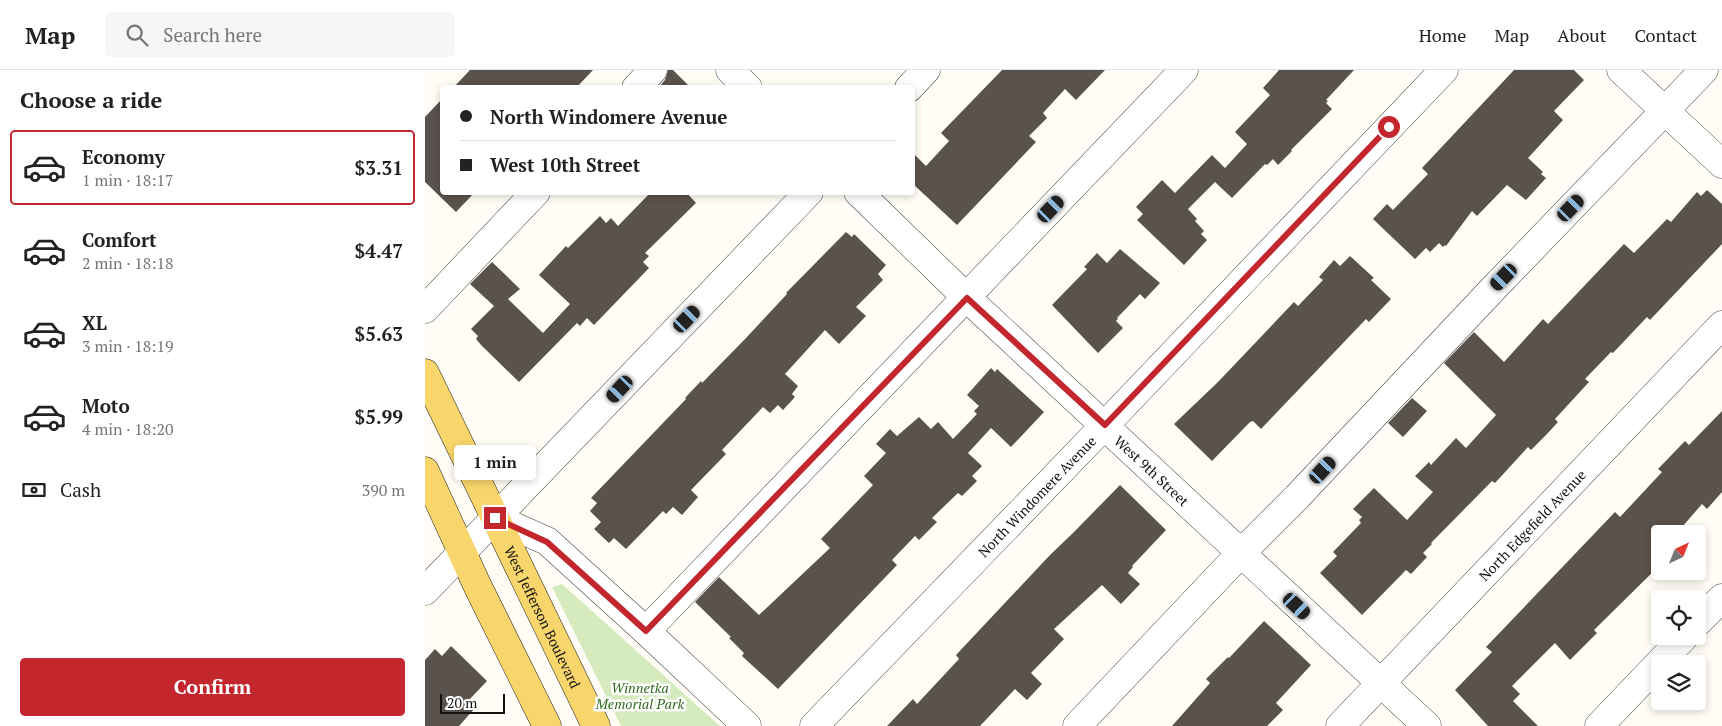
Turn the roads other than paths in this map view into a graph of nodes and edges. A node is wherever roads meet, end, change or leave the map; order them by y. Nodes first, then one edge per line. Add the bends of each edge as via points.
1 (653, 70) edge
2 (730, 70) edge
3 (926, 70) edge
4 (1184, 70) edge
5 (1444, 70) edge
6 (1621, 70) edge
7 (1704, 70) edge
8 (640, 85) edge
9 (745, 85) edge
10 (912, 85) edge
11 (1665, 111) junction
12 (1722, 164) edge
13 (533, 195) edge
14 (806, 195) edge
15 (860, 195) edge
16 (967, 298) junction
17 (425, 309) edge
18 (1722, 325) edge
19 (425, 373) edge
20 (1105, 425) junction
21 (425, 471) edge
22 (495, 518) junction
23 (463, 551) junction
24 (1240, 554) junction
25 (425, 591) edge
26 (1722, 598) edge
27 (1706, 614) edge
28 (646, 631) junction
29 (1676, 645) edge
30 (1381, 683) junction
31 (547, 726) edge
32 (595, 726) edge
33 (747, 726) edge
34 (814, 726) edge
35 (1077, 726) edge
36 (1340, 726) edge
37 (1427, 726) edge
38 (1599, 726) edge

1 - 8 street
2 - 9 street
3 - 10 street
4 - 16 street
5 - 20 street, North Windomere Avenue
6 - 11 street
7 - 11 street
11 - 12 street
11 - 24 street
13 - 17 street
14 - 22 street
15 - 16 street, West 9th Street
16 - 20 street, West 9th Street
16 - 28 street
18 - 30 street, North Edgefield Avenue
19 - 22 main road, West Jefferson Boulevard
20 - 24 street, West 9th Street
20 - 34 street, North Windomere Avenue
21 - 23 main road
22 - 23 street
22 - 28 street via 547,542
22 - 32 main road, West Jefferson Boulevard
23 - 25 street
23 - 31 main road
24 - 30 street, West 9th Street
24 - 35 street
26 - 27 street
28 - 33 street
29 - 38 street
30 - 36 street, North Edgefield Avenue
30 - 37 street, West 9th Street

